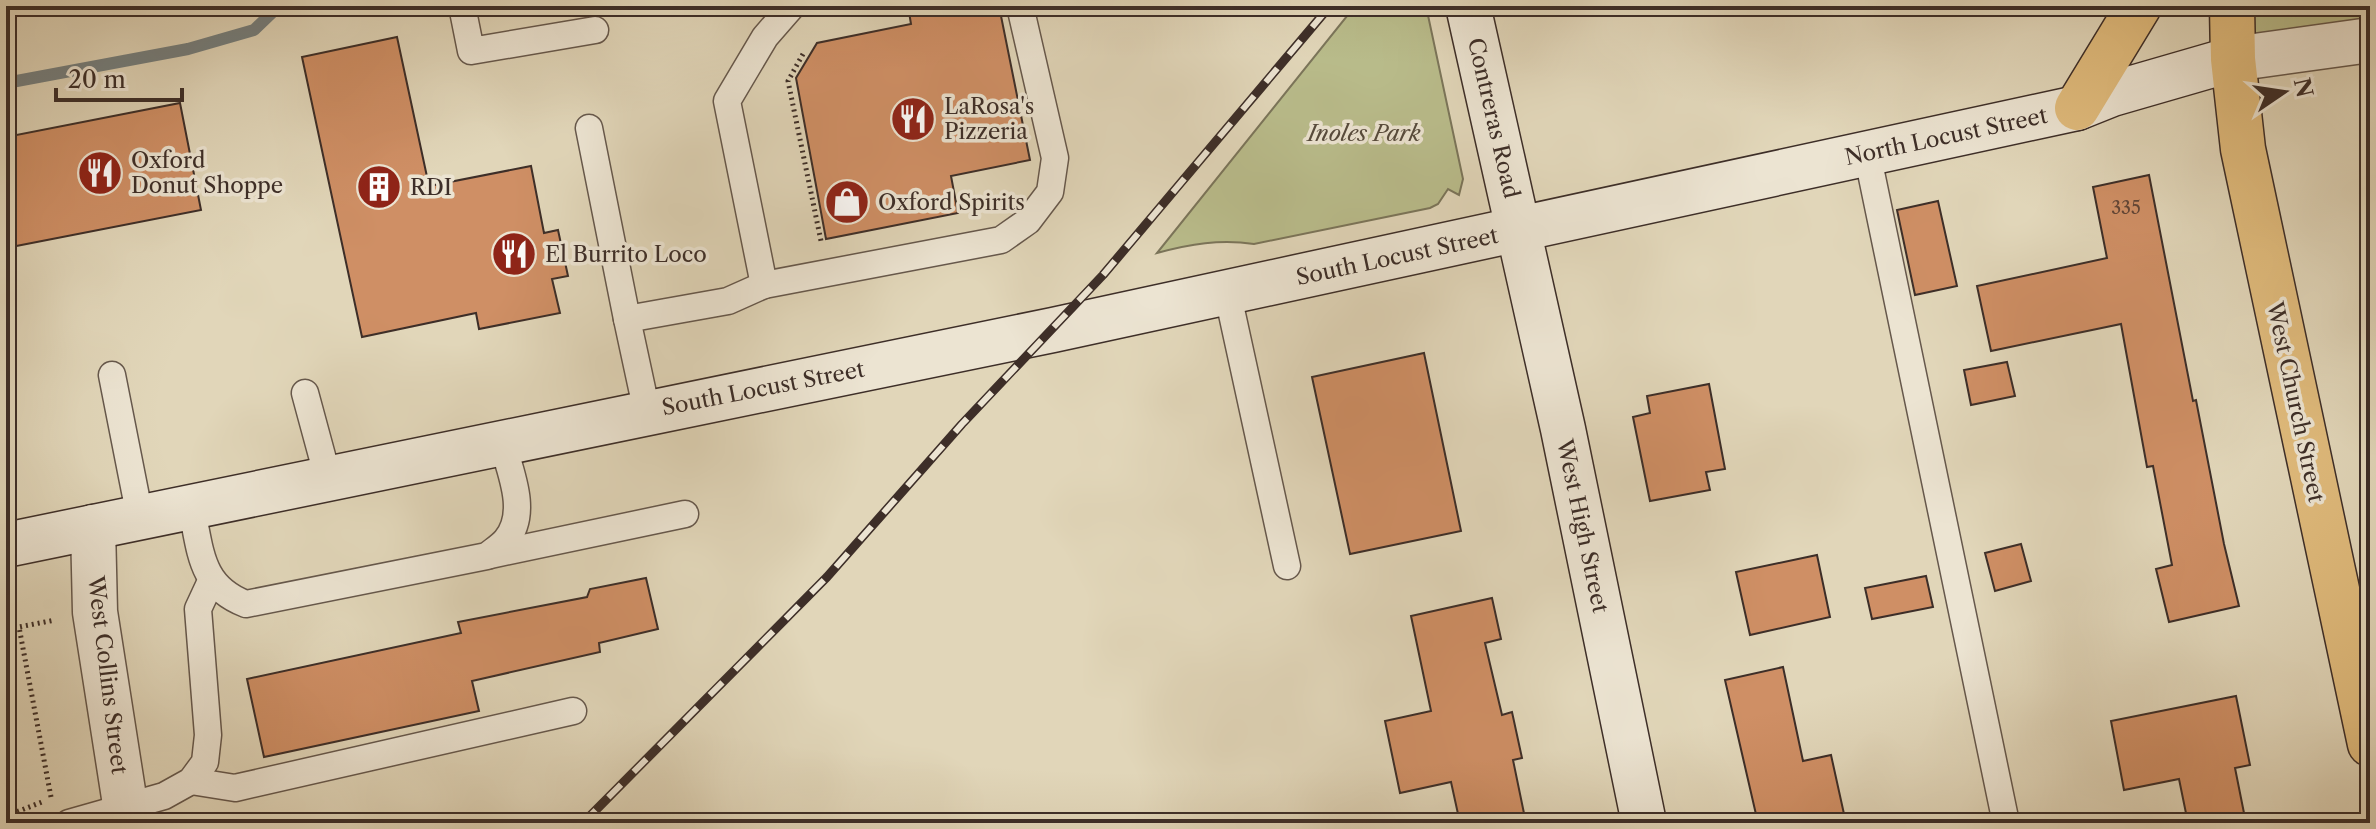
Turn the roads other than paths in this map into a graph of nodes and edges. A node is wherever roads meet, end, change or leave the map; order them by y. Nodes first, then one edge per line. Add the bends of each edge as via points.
1 (462, 6) edge
2 (792, 6) edge
3 (1020, 6) edge
4 (1468, 6) edge
5 (2139, 6) edge
6 (2232, 6) edge
7 (595, 30) dead end
8 (2370, 40) edge
9 (2233, 59) junction
10 (2077, 108) junction
11 (589, 128) dead end
12 (1867, 153) junction
13 (1520, 230) junction
14 (764, 285) junction
15 (1227, 291) junction
16 (627, 319) junction
17 (112, 375) dead end
18 (305, 393) dead end
19 (647, 412) junction
20 (502, 442) junction
21 (328, 478) junction
22 (191, 506) junction
23 (685, 514) dead end
24 (140, 517) junction
25 (93, 527) junction
26 (6, 545) edge
27 (487, 556) junction
28 (1287, 566) dead end
29 (211, 581) junction
30 (573, 711) dead end
31 (2370, 744) edge
32 (191, 781) junction
33 (127, 815) edge
34 (69, 823) edge
35 (1644, 823) edge
36 (2006, 823) edge

1 - 7 lane via 471,51
2 - 14 lane via 765,37 727,101
3 - 14 lane via 1055,158 1050,192 1028,221 1001,240
4 - 13 street, Contreras Road
5 - 10 highway
6 - 9 highway, West Church Street
8 - 9 street, North Locust Street
9 - 10 street, North Locust Street
9 - 31 highway, West Church Street via 2243,149
10 - 12 street, North Locust Street
11 - 16 lane
12 - 13 street, North Locust Street
12 - 36 lane
13 - 15 street, South Locust Street
13 - 35 street, West High Street
14 - 16 lane via 728,301
15 - 19 street, South Locust Street
15 - 28 lane
16 - 19 lane
17 - 24 lane
18 - 21 lane
19 - 20 street, South Locust Street
20 - 21 street, South Locust Street
20 - 27 lane via 517,516 508,538
21 - 22 street, South Locust Street
22 - 24 street, South Locust Street
22 - 29 lane
23 - 27 lane
24 - 25 street, South Locust Street
25 - 26 street, South Locust Street
25 - 33 street, West Collins Street via 95,612
27 - 29 lane via 246,604 227,597
29 - 32 lane via 198,609 208,735 205,762
30 - 32 lane via 235,788
32 - 33 lane
33 - 34 lane

